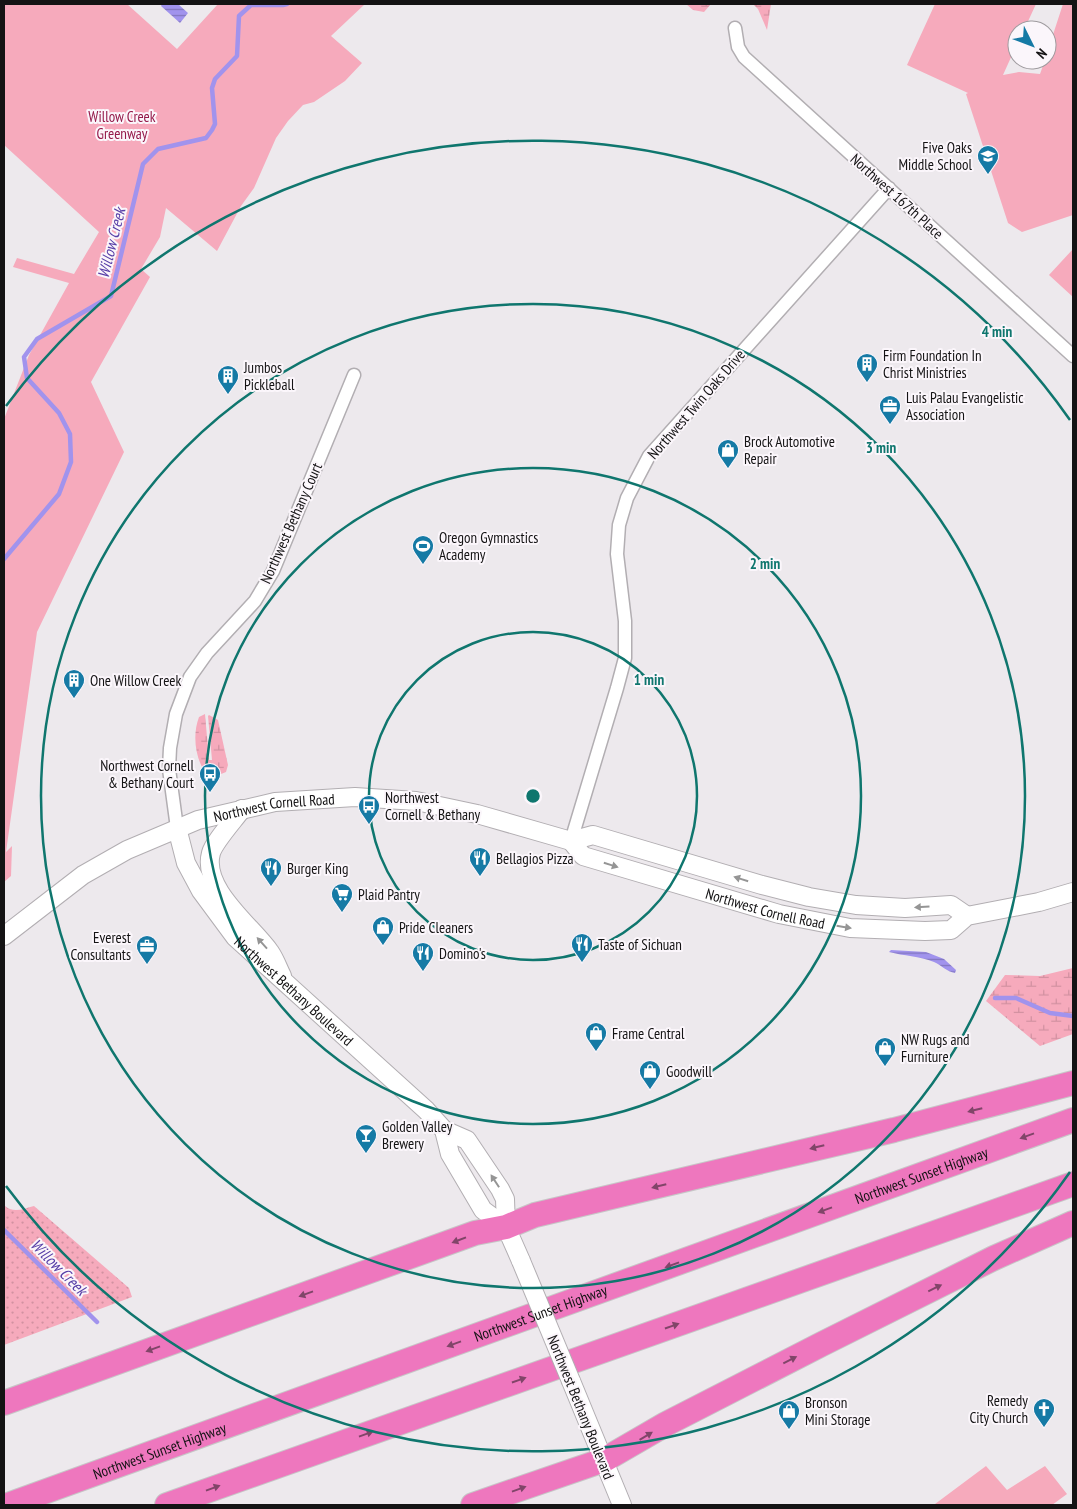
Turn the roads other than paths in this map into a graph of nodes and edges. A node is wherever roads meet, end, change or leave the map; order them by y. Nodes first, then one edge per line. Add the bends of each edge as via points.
1 (735, 28) dead end
2 (889, 188) junction
3 (1073, 356) edge
4 (354, 375) dead end
5 (242, 809) junction
6 (177, 828) junction
7 (571, 841) junction
8 (1073, 892) edge
9 (967, 916) junction
10 (5, 938) edge
11 (286, 985) junction
12 (1073, 1084) edge
13 (1073, 1120) edge
14 (444, 1130) junction
15 (1073, 1184) edge
16 (1073, 1222) edge
17 (506, 1227) junction
18 (4, 1403) edge
19 (604, 1460) junction
20 (8, 1505) edge
21 (167, 1505) edge
22 (473, 1505) edge
23 (622, 1505) edge

1 - 2 street, Northwest 167th Place via 741,54
2 - 3 street, Northwest 167th Place
2 - 7 street, Northwest Twin Oaks Drive via 649,456 627,498 617,554 626,621 625,658
4 - 6 street, Northwest Bethany Court via 273,571 255,601 207,653 190,677 176,714 170,748 169,770
5 - 6 main road, Northwest Cornell Road
5 - 7 main road, Northwest Cornell Road via 275,802 334,797 416,801 477,814
11 -> 5 main road via 270,952 222,894 210,866 212,850
6 - 10 main road, Northwest Cornell Road via 127,850 83,875
6 - 11 main road, Northwest Bethany Boulevard via 186,863 201,891 236,938
9 -> 7 main road, Northwest Cornell Road via 951,905 905,908 808,897 593,835
7 -> 9 main road, Northwest Cornell Road via 583,856 780,914 827,924 873,930 951,930
8 - 9 main road, Northwest Cornell Road
11 - 14 main road, Northwest Bethany Boulevard via 426,1110
12 -> 17 highway via 903,1128 534,1215
13 -> 20 highway, Northwest Sunset Highway
14 - 17 main road, Northwest Bethany Boulevard via 450,1154 483,1210
17 -> 14 main road, Northwest Bethany Boulevard via 505,1199 500,1189 467,1140
21 -> 15 highway
19 -> 16 highway via 666,1424 822,1344
17 -> 18 highway via 475,1233
17 - 19 main road, Northwest Bethany Boulevard, bridge
22 -> 19 highway
19 - 23 main road, Northwest Bethany Boulevard

